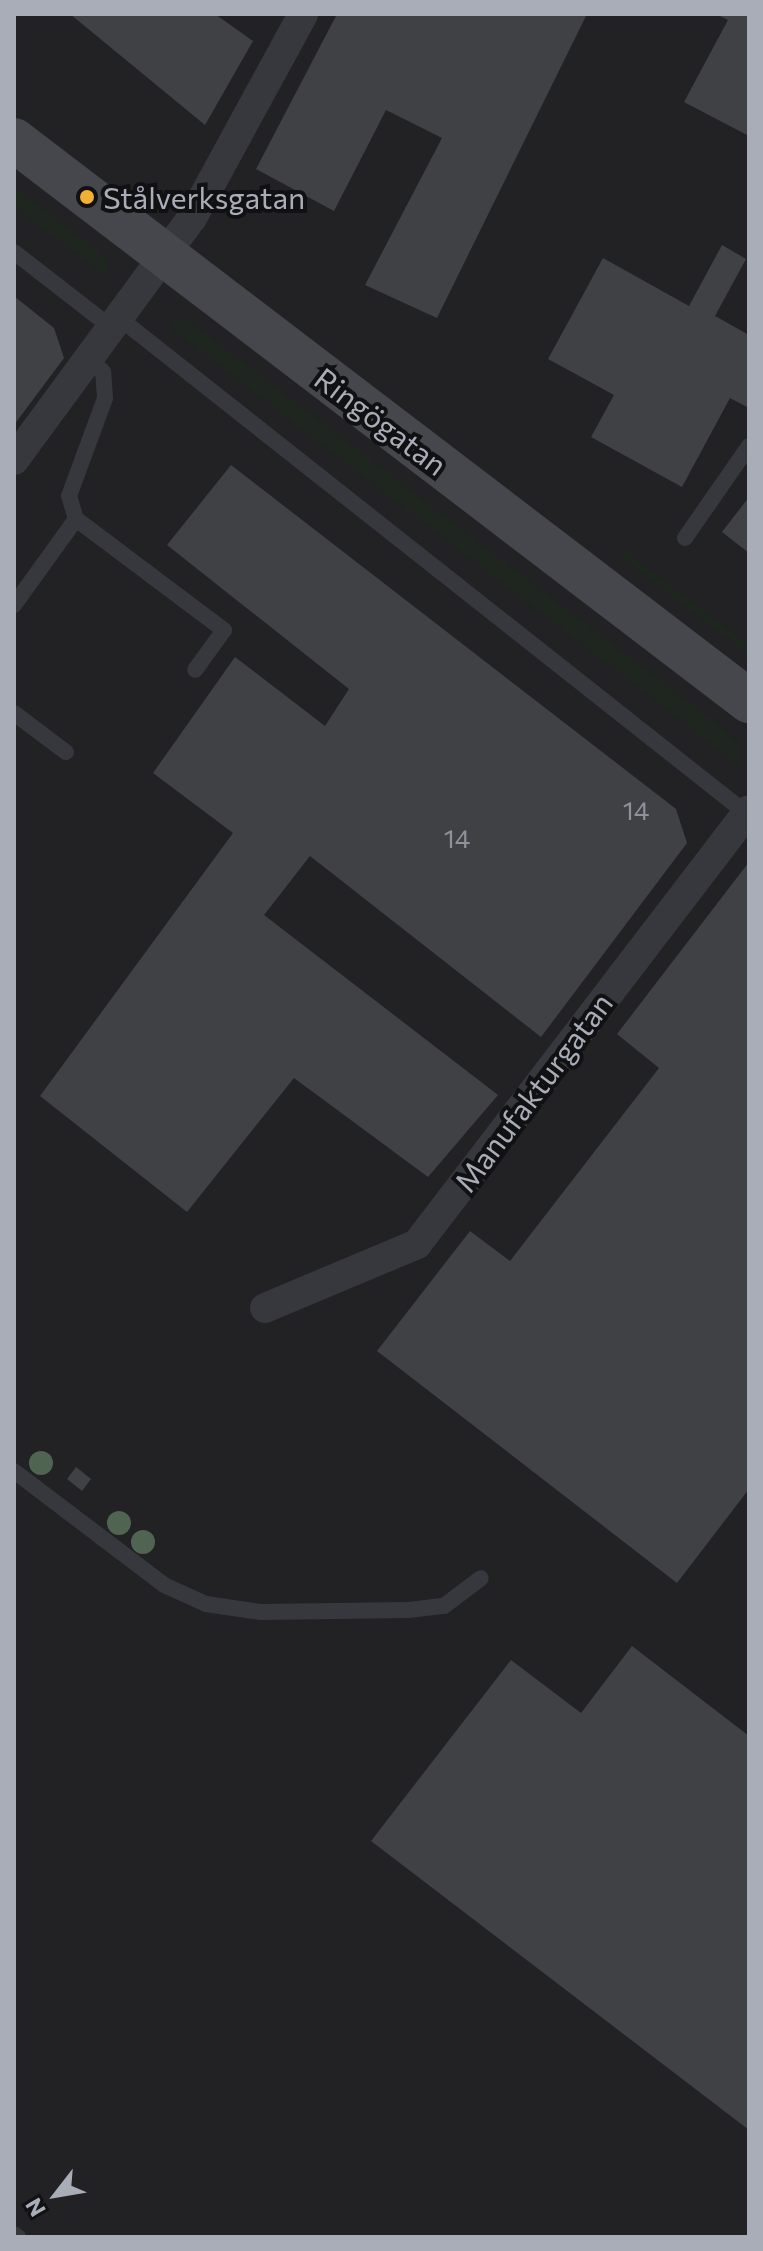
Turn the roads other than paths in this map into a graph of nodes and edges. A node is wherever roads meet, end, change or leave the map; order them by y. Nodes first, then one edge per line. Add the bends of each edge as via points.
1 (303, 14) edge
2 (14, 140) edge
3 (14, 252) edge
4 (165, 257) junction
5 (119, 326) junction
6 (92, 361) junction
7 (749, 446) edge
8 (14, 460) edge
9 (76, 519) junction
10 (685, 538) dead end
11 (14, 605) edge
12 (195, 670) dead end
13 (749, 701) edge
14 (14, 713) edge
15 (66, 752) dead end
16 (748, 811) edge
17 (265, 1308) dead end
18 (14, 1471) edge
19 (481, 1578) dead end

1 - 4 street via 217,178
2 - 4 street, Ringögatan
3 - 5 lane
4 - 5 street
4 - 13 street, Ringögatan
5 - 6 street
5 - 16 lane
6 - 8 street
6 - 9 lane via 103,372 105,398 69,496
7 - 10 lane
9 - 11 lane
9 - 12 lane via 224,630
14 - 15 lane
16 - 17 street, Manufakturgatan via 417,1244
18 - 19 lane via 164,1585 206,1604 261,1612 409,1610 444,1606

